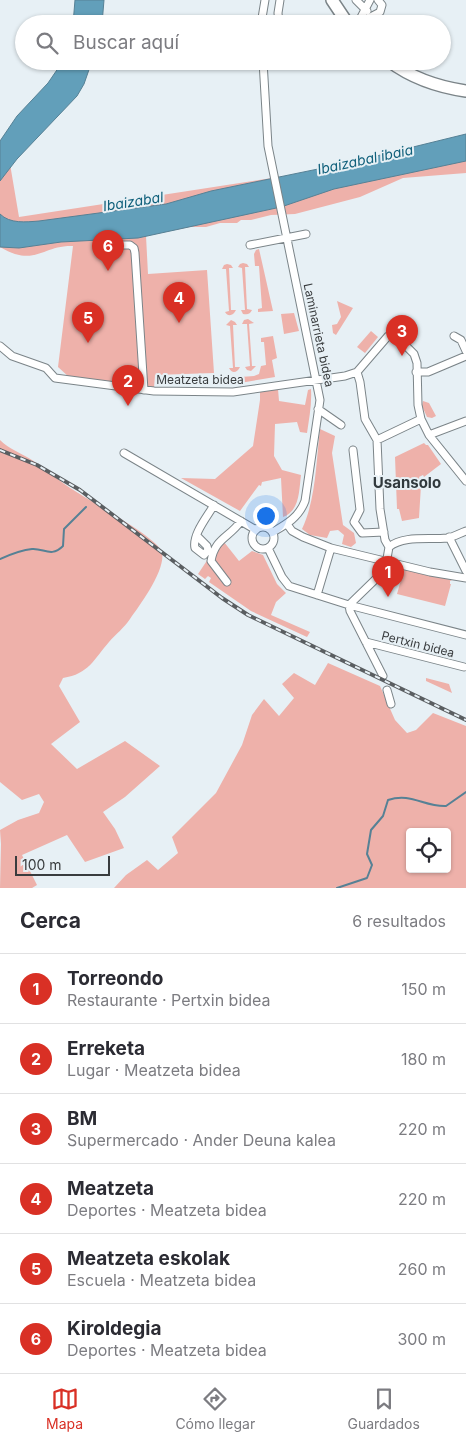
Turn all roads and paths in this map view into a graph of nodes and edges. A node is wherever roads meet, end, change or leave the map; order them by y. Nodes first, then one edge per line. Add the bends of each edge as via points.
1 (265, 0) edge
2 (356, 0) edge
3 (370, 0) edge
4 (378, 0) edge
5 (280, 2) edge
6 (333, 3) edge
7 (366, 9) junction
8 (262, 15) edge
9 (279, 15) edge
10 (346, 15) edge
11 (361, 15) edge
12 (373, 15) joint
13 (263, 70) edge
14 (402, 70) edge
15 (466, 92) edge
16 (306, 234) dead end
17 (286, 238) junction
18 (119, 245) dead end
19 (250, 245) dead end
20 (454, 336) dead end
21 (0, 346) edge
22 (466, 351) edge
23 (466, 356) edge
24 (357, 372) junction
25 (416, 372) junction
26 (316, 380) junction
27 (144, 390) junction
28 (318, 409) junction
29 (421, 419) junction
30 (466, 421) edge
31 (341, 425) dead end
32 (429, 435) junction
33 (377, 440) junction
34 (352, 450) dead end
35 (124, 452) dead end
36 (462, 472) edge
37 (466, 481) edge
38 (214, 505) junction
39 (241, 521) junction
40 (287, 524) junction
41 (256, 530) junction
42 (466, 531) edge
43 (273, 532) junction
44 (384, 532) junction
45 (197, 536) dead end
46 (449, 538) junction
47 (389, 547) junction
48 (268, 548) junction
49 (331, 548) junction
50 (387, 563) junction
51 (466, 571) edge
52 (466, 578) edge
53 (227, 582) dead end
54 (317, 596) junction
55 (350, 608) junction
56 (466, 635) edge
57 (366, 642) junction
58 (464, 667) dead end
59 (383, 676) dead end
60 (387, 690) dead end
61 (391, 704) dead end

1 - 8 street
2 - 7 street
3 - 7 street
4 - 12 street via 381,10
5 - 9 street
6 - 10 highway
7 - 11 street
7 - 12 street
13 - 17 street, Laminarrieta bidea via 266,128
14 - 15 highway via 422,80
16 - 17 street
17 - 19 street
17 - 26 street, Laminarrieta bidea
18 - 27 street, Meatzeta bidea via 130,245 135,253
20 - 22 street via 461,340
21 - 27 street, Meatzeta bidea via 12,356 46,368 55,378
23 - 25 street via 428,372
24 - 25 street via 391,334 414,354
24 - 26 street, Meatzeta bidea
24 - 33 street via 365,419
25 - 29 street
26 - 27 street, Meatzeta bidea via 233,392
26 - 28 street, Laminarrieta bidea via 320,400
28 - 31 street
28 - 40 street, Laminarrieta bidea via 305,501 301,511
29 - 32 street
29 - 33 street
30 - 32 street
32 - 36 street
33 - 44 street
34 - 44 street via 360,510 354,522 362,534
35 - 38 street
36 - 37 street
38 - 39 street
38 - 45 street
39 - 41 street
39 - 53 street via 218,542 212,554 211,561
40 - 43 street, Laminarrieta bidea
40 - 49 street via 292,531
41 - 43 street via 265,527
41 - 48 street via 252,536 253,543 262,549
42 - 46 street
43 - 48 street via 274,539
44 - 47 street
46 - 47 street via 413,540
46 - 51 street
47 - 50 street
48 - 54 street, Pertxin bidea via 289,586
49 - 50 street
49 - 54 street
50 - 52 street
50 - 55 street via 385,570
54 - 55 street, Pertxin bidea
55 - 56 street, Pertxin bidea
55 - 57 street
57 - 58 street, Pertxin bidea
57 - 59 street
60 - 61 street

